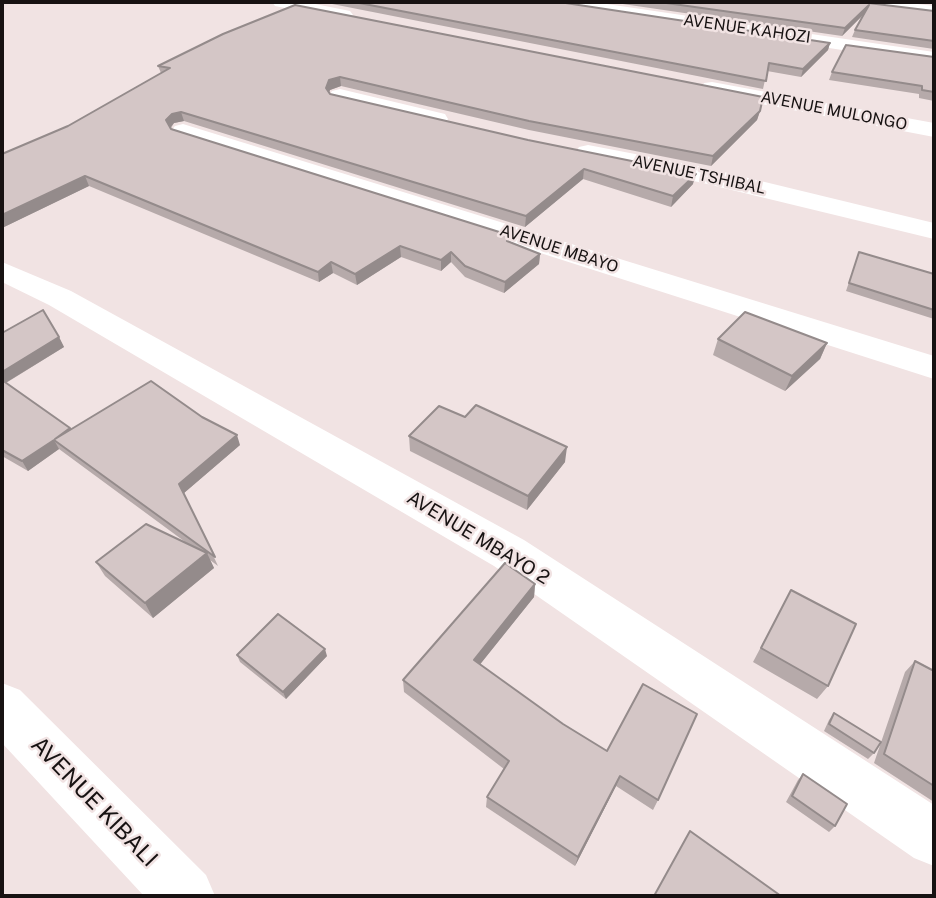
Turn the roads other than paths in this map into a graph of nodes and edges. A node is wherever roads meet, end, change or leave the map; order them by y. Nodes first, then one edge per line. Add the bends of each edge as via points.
1 (281, 2) edge
2 (560, 2) edge
3 (859, 2) edge
4 (934, 11) edge
5 (361, 19) edge
6 (934, 58) edge
7 (696, 85) edge
8 (340, 96) edge
9 (461, 125) edge
10 (934, 130) edge
11 (183, 131) edge
12 (568, 148) edge
13 (934, 232) edge
14 (2, 271) edge
15 (934, 368) edge
16 (2, 707) edge
17 (934, 838) edge
18 (185, 896) edge

1 - 5 street
2 - 6 street, AVENUE KAHOZI
3 - 4 street
7 - 10 street, AVENUE MULONGO
8 - 9 street
11 - 15 street, AVENUE MBAYO
12 - 13 street, AVENUE TSHIBAL via 715,177
14 - 17 street, AVENUE MBAYO 2 via 60,298 509,553
16 - 18 street, AVENUE KIBALI

